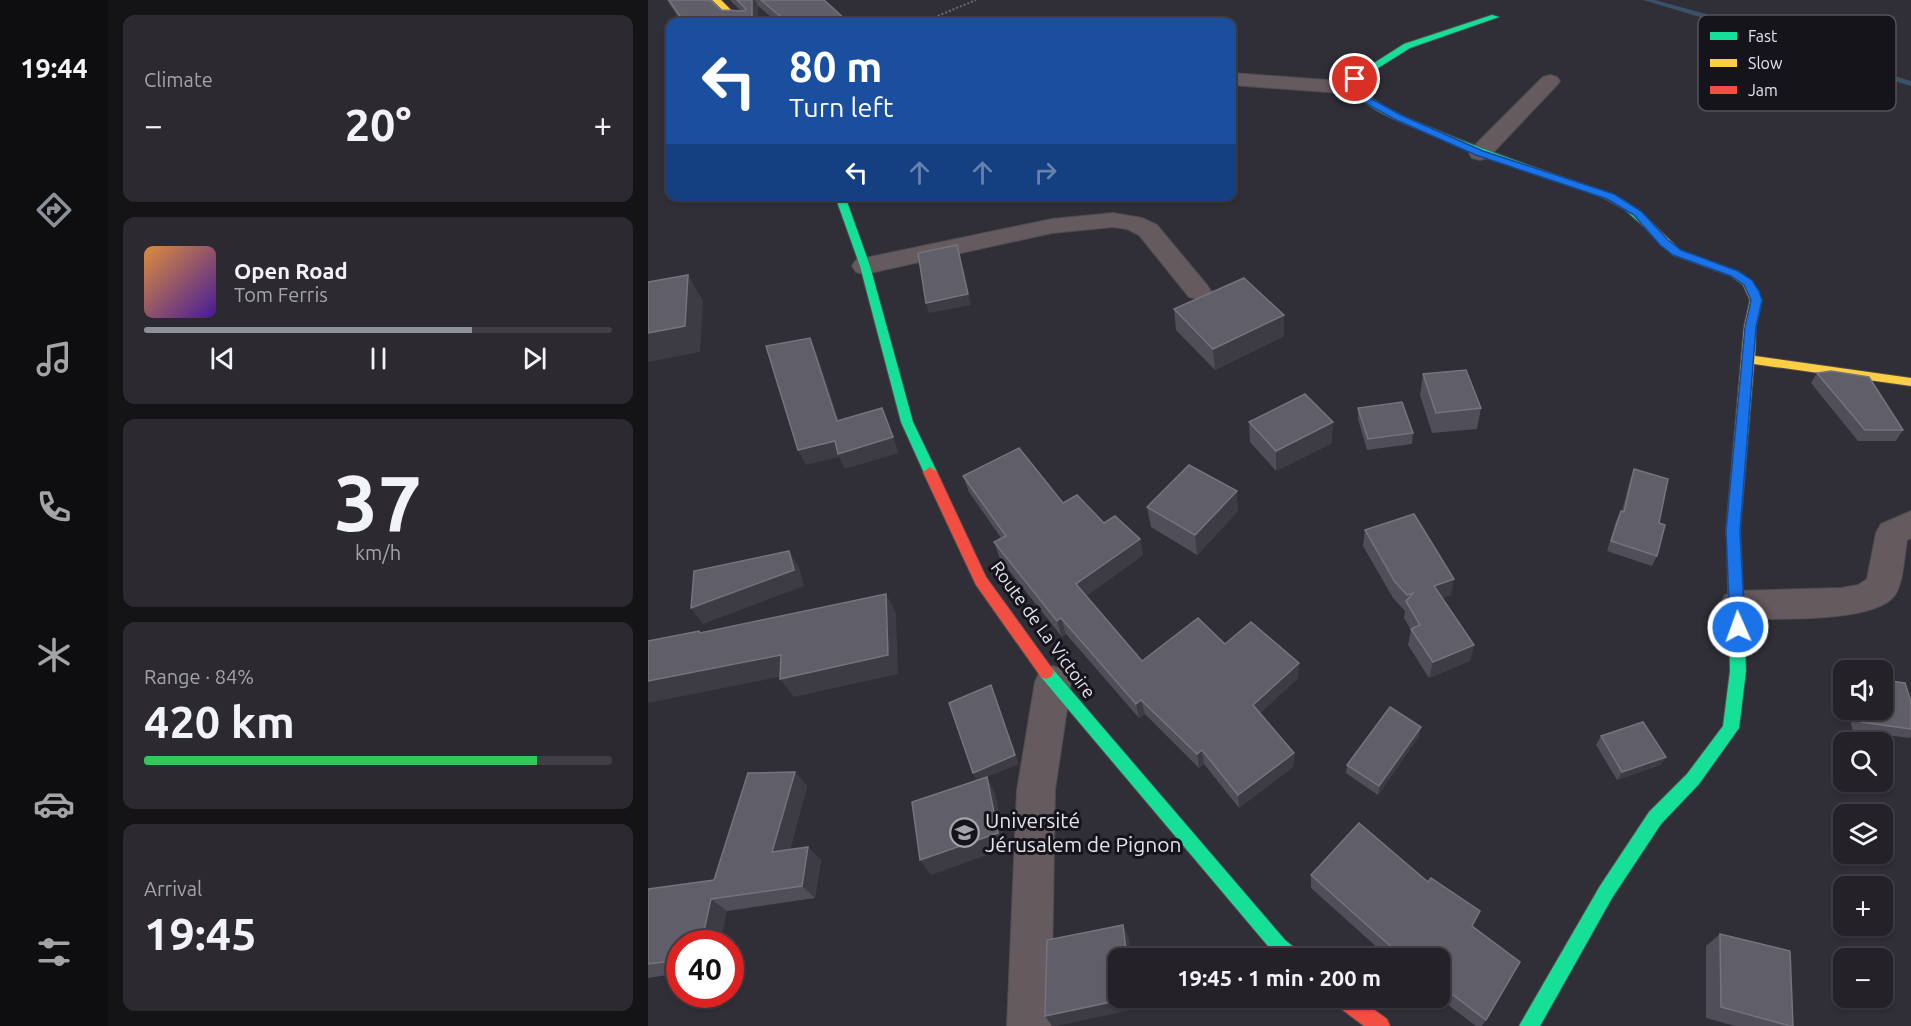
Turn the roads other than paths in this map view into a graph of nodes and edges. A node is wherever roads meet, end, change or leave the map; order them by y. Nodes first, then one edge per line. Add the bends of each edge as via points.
1 (716, 0) edge
2 (1495, 16) dead end
3 (735, 18) edge
4 (1236, 79) edge
5 (1550, 81) dead end
6 (1354, 88) junction
7 (1480, 153) junction
8 (842, 201) edge
9 (866, 266) junction
10 (1198, 291) dead end
11 (1749, 359) junction
12 (1911, 382) edge
13 (1911, 523) edge
14 (1737, 605) junction
15 (1053, 681) junction
16 (1282, 948) edge
17 (1356, 1008) edge
18 (1029, 1026) edge
19 (1380, 1026) edge
20 (1529, 1026) edge

1 - 3 street
2 - 6 street via 1407,46 1355,79
4 - 6 street
5 - 7 street
6 - 7 street via 1363,98 1397,117
7 - 11 street via 1611,197 1637,213 1677,253 1748,283 1756,300
8 - 9 street, Route de La Victoire
9 - 10 street via 1052,226 1113,220 1148,230
9 - 15 street, Route de La Victoire via 907,422 981,581
11 - 12 street
11 - 14 street via 1733,531
13 - 14 street via 1893,533 1882,587 1865,598
14 - 20 street via 1738,671 1731,728 1693,779 1655,818 1605,892
15 - 16 street, Route de La Victoire
15 - 18 street via 1036,790
17 - 19 street

